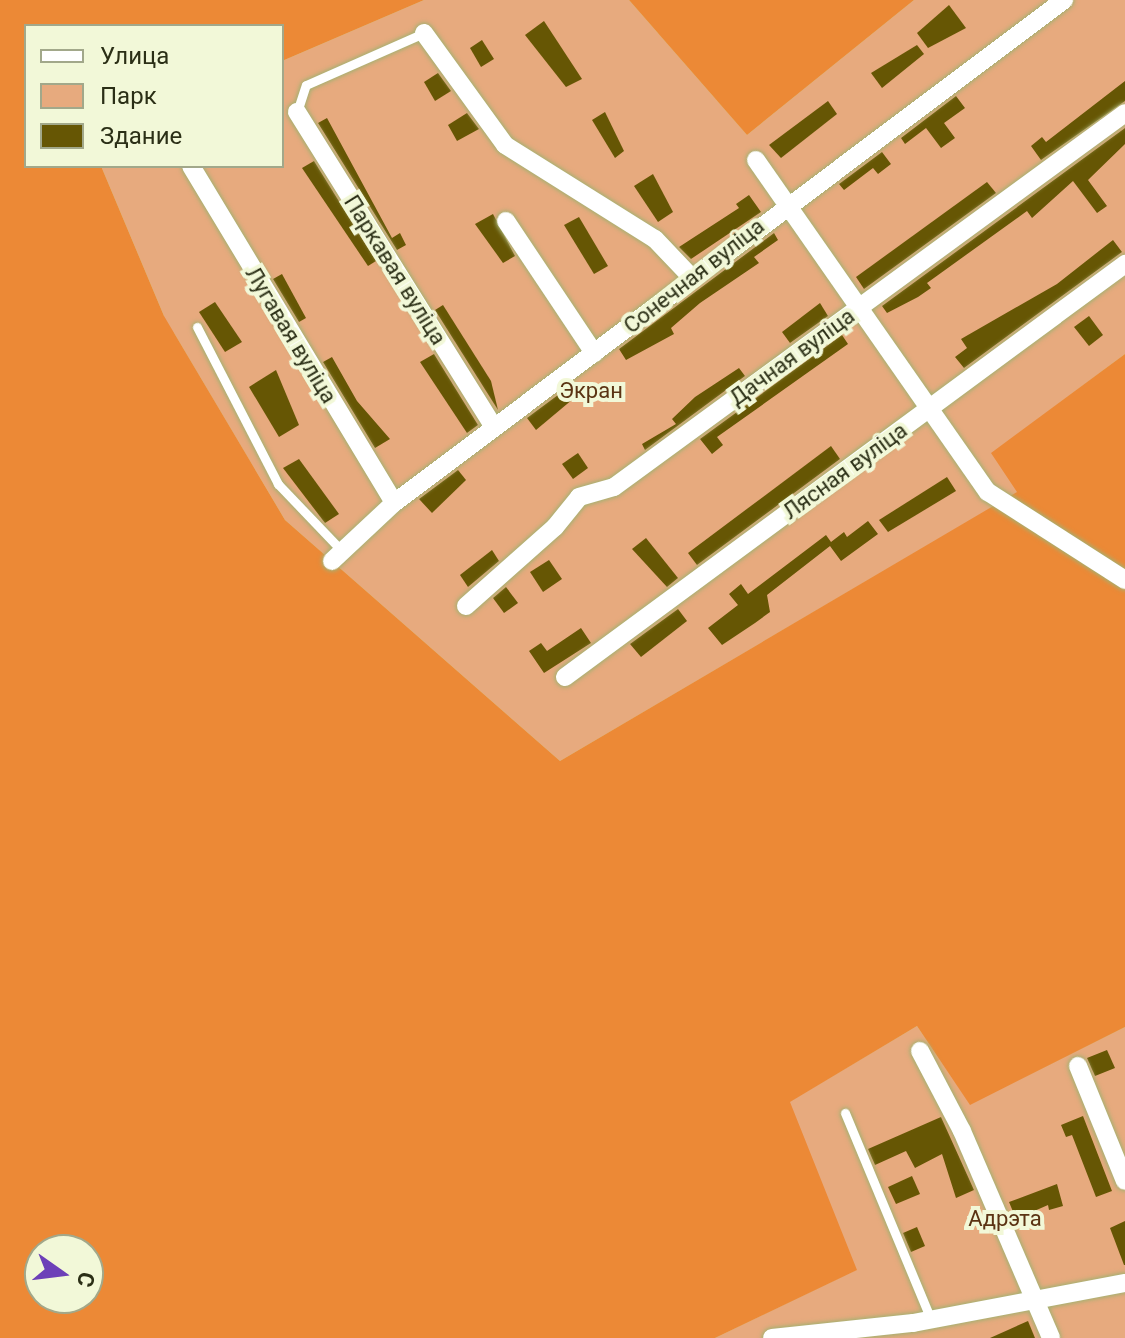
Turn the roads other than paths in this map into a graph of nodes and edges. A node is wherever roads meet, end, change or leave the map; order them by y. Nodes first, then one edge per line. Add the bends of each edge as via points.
1 (1064, 0) edge
2 (424, 33) joint
3 (297, 112) joint
4 (1125, 113) edge
5 (756, 160) dead end
6 (192, 168) edge
7 (785, 206) junction
8 (506, 221) dead end
9 (1125, 264) edge
10 (692, 278) junction
11 (859, 308) junction
12 (197, 327) dead end
13 (594, 353) junction
14 (928, 409) junction
15 (494, 427) junction
16 (394, 503) junction
17 (337, 556) joint
18 (1125, 580) edge
19 (466, 606) dead end
20 (565, 677) dead end
21 (920, 1051) dead end
22 (1078, 1066) dead end
23 (845, 1113) dead end
24 (1125, 1181) edge
25 (1125, 1283) edge
26 (1036, 1302) junction
27 (921, 1327) edge
28 (773, 1338) edge
29 (1051, 1338) edge

1 - 7 street, Сонечная вуліца
2 - 3 lane via 306,85
2 - 10 street via 505,145 631,222
3 - 15 street, Паркавая вуліца
4 - 11 street, Дачная вуліца
5 - 7 street
6 - 16 street, Лугавая вуліца
7 - 10 street, Сонечная вуліца
7 - 11 street
8 - 13 street
9 - 14 street, Лясная вуліца
10 - 13 street, Сонечная вуліца
11 - 14 street
11 - 19 street, Дачная вуліца via 614,487 579,497 555,527
12 - 17 lane via 278,484
13 - 15 street, Сонечная вуліца
14 - 18 street via 988,492
14 - 20 street, Лясная вуліца
15 - 16 street, Сонечная вуліца
16 - 17 street, Сонечная вуліца
21 - 26 street via 962,1131
22 - 24 street
23 - 27 lane
25 - 26 street
26 - 27 street
26 - 29 street
27 - 28 street

